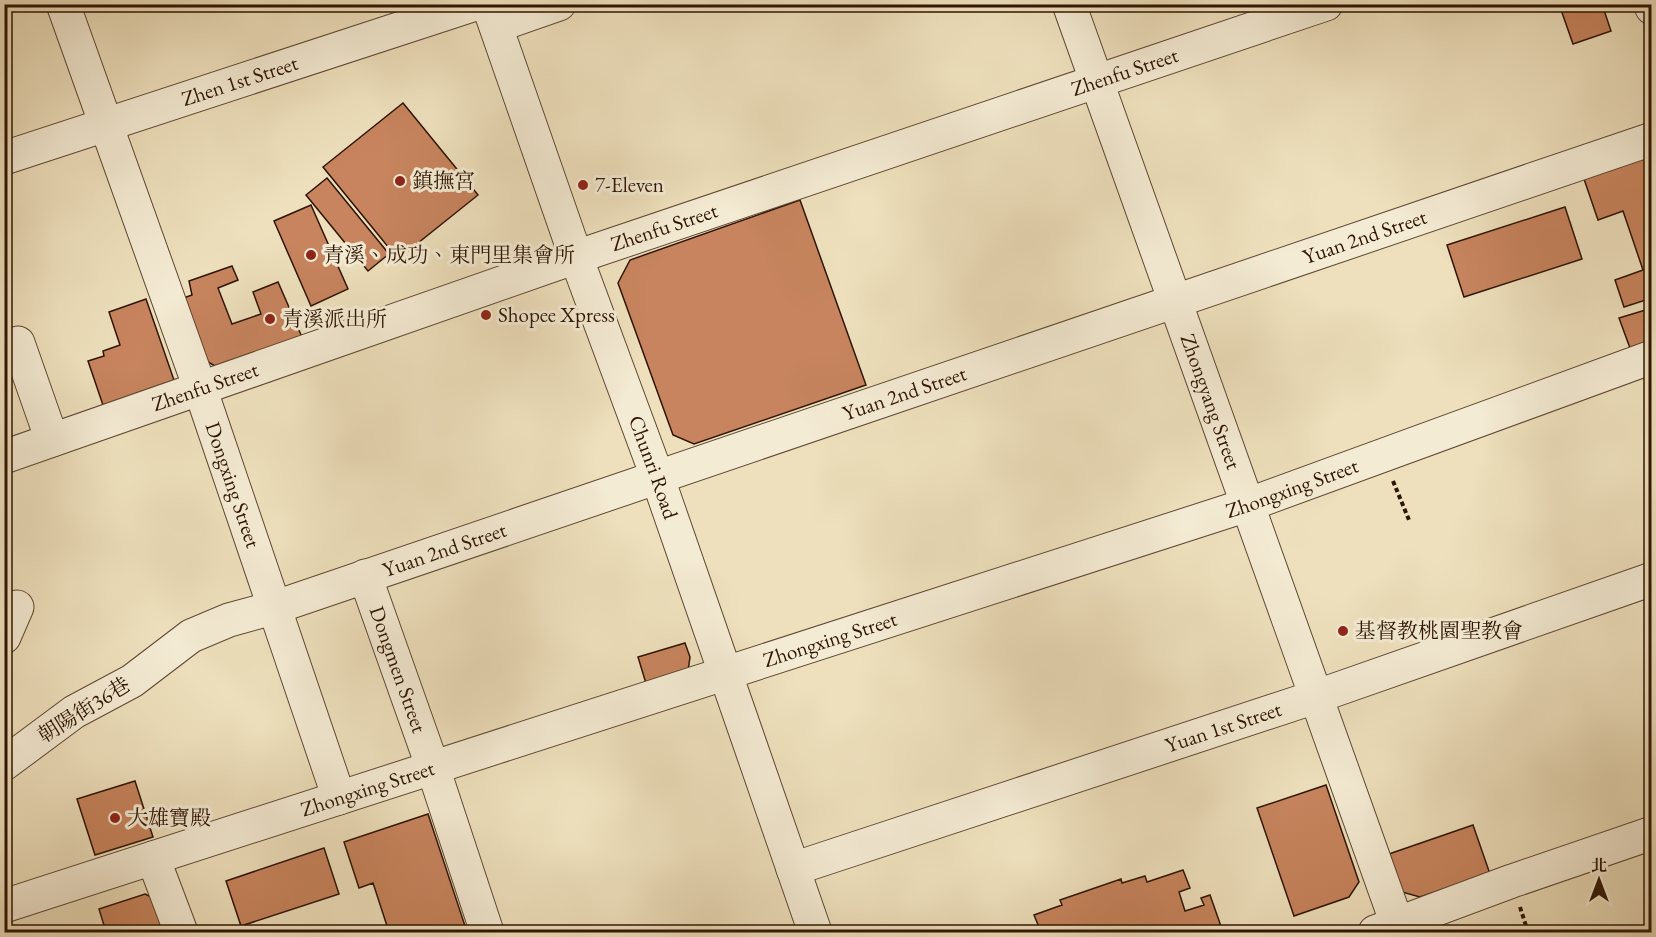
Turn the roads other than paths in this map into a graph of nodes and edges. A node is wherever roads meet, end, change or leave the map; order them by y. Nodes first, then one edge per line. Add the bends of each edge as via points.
1 (63, 4) edge
2 (559, 4) edge
3 (1069, 4) edge
4 (1326, 4) edge
5 (486, 12) edge
6 (1097, 82) junction
7 (105, 125) junction
8 (1652, 139) edge
9 (4, 158) edge
10 (576, 257) junction
11 (1175, 301) junction
12 (18, 343) dead end
13 (1652, 357) edge
14 (200, 388) junction
15 (52, 440) junction
16 (4, 457) edge
17 (657, 476) junction
18 (1247, 505) junction
19 (365, 576) junction
20 (1652, 579) edge
21 (17, 607) dead end
22 (273, 608) junction
23 (4, 637) edge
24 (164, 656) joint
25 (725, 674) junction
26 (1315, 697) junction
27 (4, 764) edge
28 (433, 768) junction
29 (339, 798) junction
30 (1652, 833) edge
31 (153, 858) junction
32 (793, 870) junction
33 (4, 906) edge
34 (1391, 930) edge
35 (181, 933) edge
36 (486, 933) edge
37 (815, 933) edge

1 - 7 street, Dongxing Street
2 - 5 street, Zhen 1st Street
3 - 6 street, Zhongyang Street
4 - 6 street, Zhenfu Street
5 - 7 street, Zhen 1st Street
5 - 10 street, Chunri Road
6 - 10 street, Zhenfu Street
6 - 11 street, Zhongyang Street
7 - 9 street, Zhen 1st Street
7 - 14 street, Dongxing Street
8 - 11 street, Yuan 2nd Street
10 - 14 street, Zhenfu Street
10 - 17 street, Chunri Road
11 - 17 street, Yuan 2nd Street
11 - 18 street, Zhongyang Street
12 - 15 street
13 - 18 street, Zhongxing Street
14 - 15 street, Zhenfu Street
14 - 22 street, Dongxing Street
15 - 16 street, Zhenfu Street
17 - 19 street, Yuan 2nd Street
17 - 25 street, Chunri Road
18 - 25 street, Zhongxing Street
18 - 26 street, Zhongyang Street
19 - 22 street, Yuan 2nd Street
19 - 28 street, Dongmen Street
20 - 26 street, Yuan 1st Street
21 - 23 street
22 - 24 street, Yuan 2nd Street via 191,636
22 - 29 street, Dongxing Street
24 - 27 street, 朝陽街36巷 via 132,681 74,712
25 - 28 street, Zhongxing Street
25 - 32 street, Chunri Road
26 - 32 street, Yuan 1st Street
26 - 34 street, Zhongyang Street
28 - 29 street, Zhongxing Street
28 - 36 street, Dongmen Street
29 - 31 street, Zhongxing Street
30 - 34 street via 1512,881
31 - 33 street, Zhongxing Street
31 - 35 street
32 - 37 street, Chunri Road

